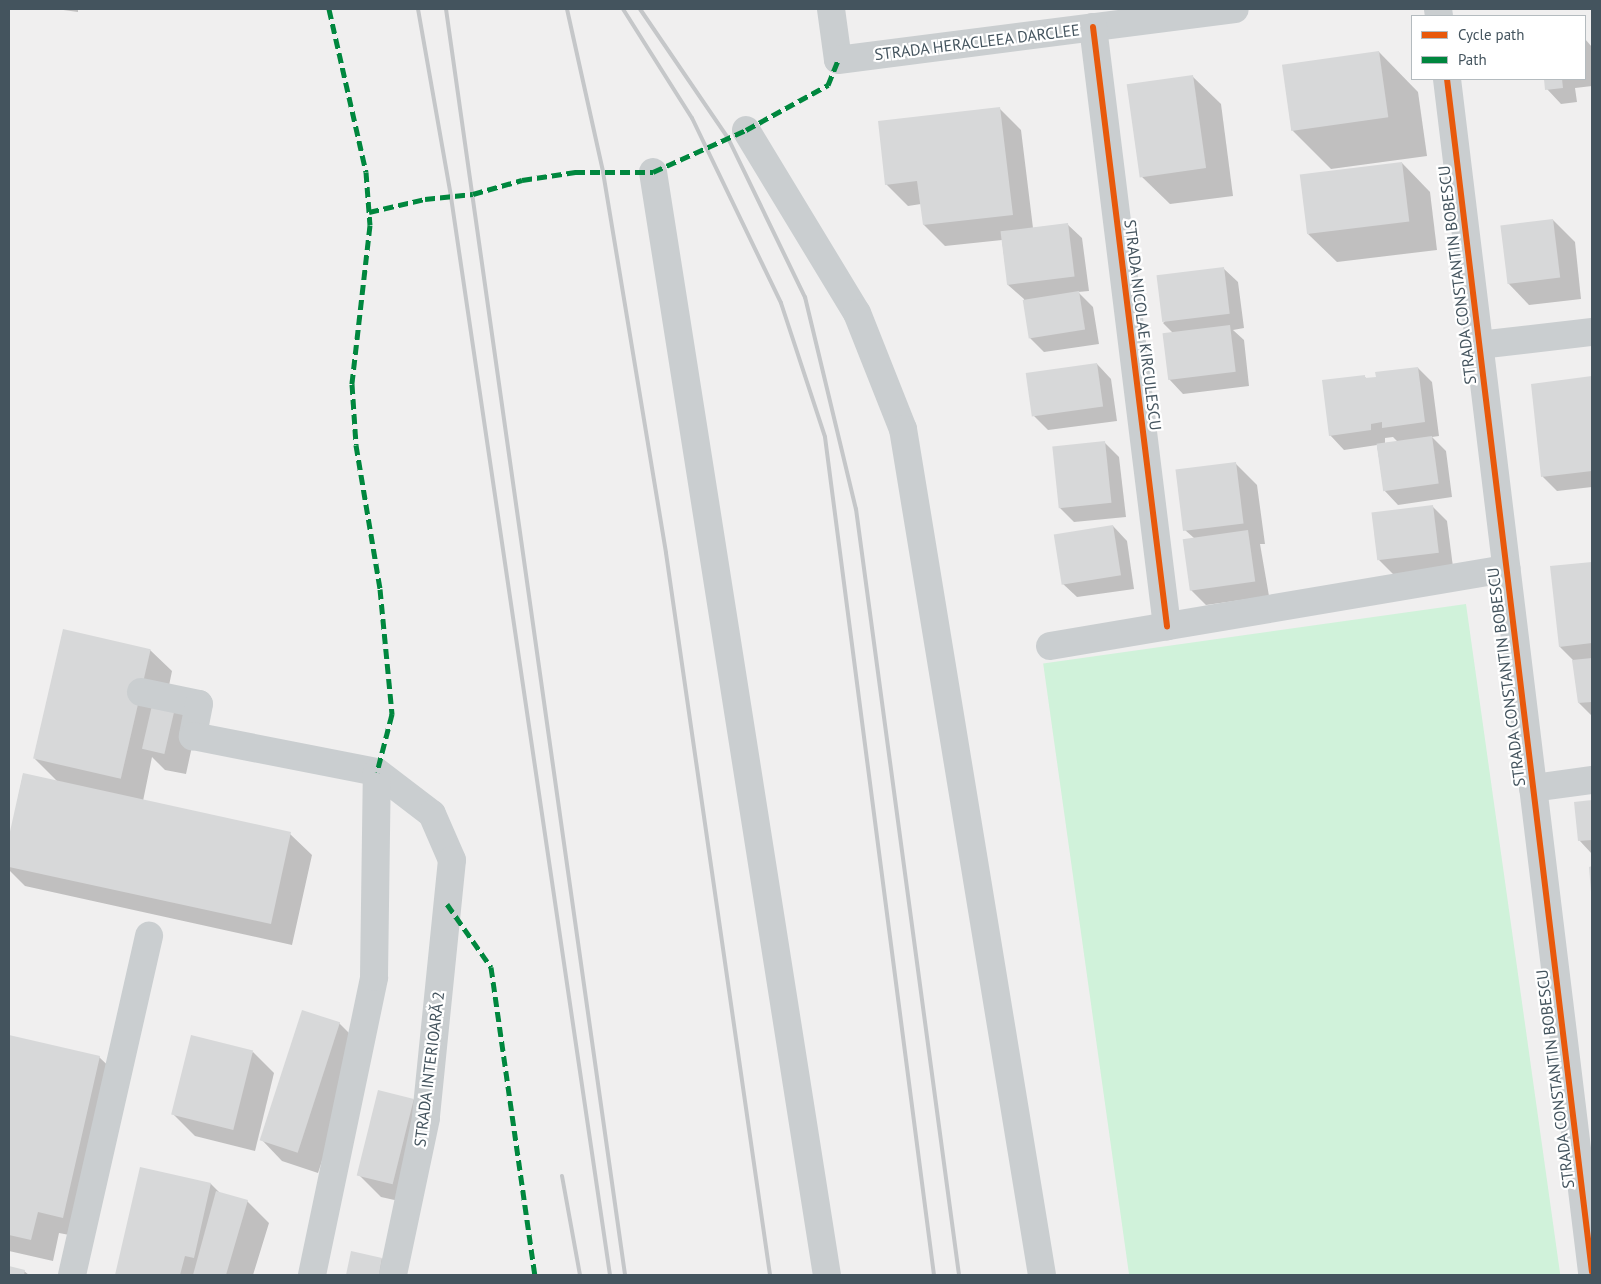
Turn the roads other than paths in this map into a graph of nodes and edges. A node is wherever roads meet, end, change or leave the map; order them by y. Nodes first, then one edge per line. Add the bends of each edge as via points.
1 (831, 9) edge
2 (1235, 9) edge
3 (1102, 20) edge
4 (1447, 80) edge
5 (746, 130) dead end
6 (653, 172) dead end
7 (1592, 332) edge
8 (1479, 345) junction
9 (1507, 570) junction
10 (1167, 626) junction
11 (1050, 646) dead end
12 (141, 692) dead end
13 (377, 772) junction
14 (1592, 780) edge
15 (1533, 788) junction
16 (149, 936) dead end
17 (1591, 1256) edge
18 (72, 1275) edge
19 (312, 1275) edge
20 (394, 1275) edge
21 (827, 1275) edge
22 (1042, 1275) edge

1 - 3 street, STRADA HERACLEEA DARCLEE via 838,60
2 - 3 street, STRADA HERACLEEA DARCLEE
3 - 10 street, STRADA NICOLAE KIRCULESCU
4 - 8 street, STRADA CONSTANTIN BOBESCU
5 - 22 street via 857,312 903,429
6 - 21 street
7 - 8 street
8 - 9 street, STRADA CONSTANTIN BOBESCU
9 - 10 street
9 - 15 street, STRADA CONSTANTIN BOBESCU
10 - 11 street
12 - 13 street via 199,704 192,736
13 - 19 street via 374,977
13 - 20 street, STRADA INTERIOARĂ 2 via 432,814 452,860 426,1118
14 - 15 street
15 - 17 street, STRADA CONSTANTIN BOBESCU
16 - 18 street

